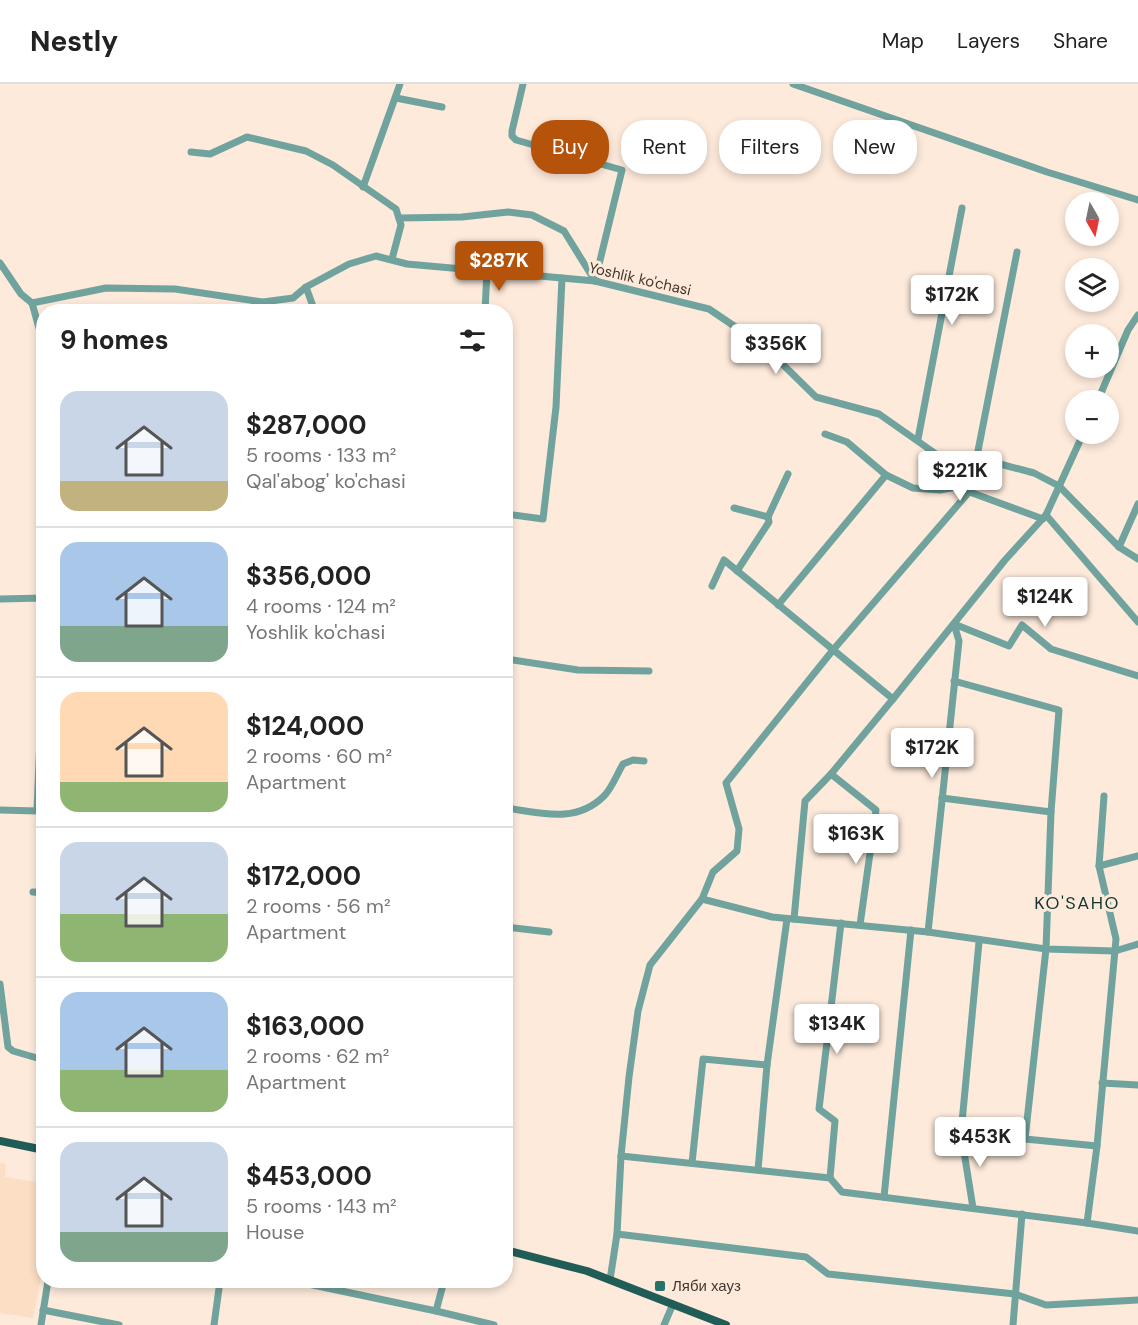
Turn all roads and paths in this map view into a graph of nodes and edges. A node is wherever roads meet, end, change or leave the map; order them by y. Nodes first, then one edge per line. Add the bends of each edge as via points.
1 (400, 84) edge
2 (523, 84) edge
3 (793, 84) edge
4 (396, 98) junction
5 (442, 107) dead end
6 (191, 152) dead end
7 (363, 187) junction
8 (1138, 200) edge
9 (962, 208) dead end
10 (399, 218) junction
11 (1017, 252) dead end
12 (392, 259) junction
13 (0, 263) edge
14 (487, 270) junction
15 (562, 278) junction
16 (596, 281) junction
17 (306, 287) junction
18 (32, 303) junction
19 (312, 304) edge
20 (485, 304) edge
21 (1138, 315) edge
22 (36, 317) edge
23 (1102, 390) edge
24 (825, 434) dead end
25 (918, 439) junction
26 (1078, 444) edge
27 (976, 461) junction
28 (788, 474) dead end
29 (886, 475) junction
30 (1059, 486) junction
31 (969, 492) junction
32 (1138, 504) edge
33 (734, 508) dead end
34 (513, 515) edge
35 (768, 517) junction
36 (1044, 517) junction
37 (1119, 547) junction
38 (1138, 559) edge
39 (737, 571) junction
40 (712, 586) dead end
41 (36, 598) edge
42 (0, 599) edge
43 (778, 605) junction
44 (1138, 622) edge
45 (954, 624) junction
46 (833, 650) junction
47 (513, 660) edge
48 (650, 671) dead end
49 (1138, 676) edge
50 (954, 681) junction
51 (893, 699) junction
52 (644, 761) dead end
53 (831, 774) junction
54 (1104, 796) dead end
55 (942, 798) junction
56 (513, 809) edge
57 (0, 810) edge
58 (36, 811) edge
59 (1051, 812) junction
60 (1138, 856) edge
61 (1099, 866) junction
62 (33, 892) dead end
63 (36, 892) edge
64 (702, 899) junction
65 (790, 919) junction
66 (841, 923) junction
67 (860, 925) junction
68 (513, 928) edge
69 (911, 930) junction
70 (549, 932) dead end
71 (928, 932) junction
72 (979, 942) junction
73 (1138, 944) edge
74 (1046, 949) junction
75 (1115, 951) junction
76 (0, 984) edge
77 (36, 1058) edge
78 (767, 1065) junction
79 (1102, 1083) junction
80 (1138, 1085) edge
81 (961, 1133) junction
82 (1025, 1139) junction
83 (0, 1141) edge
84 (1097, 1146) junction
85 (36, 1148) edge
86 (621, 1156) junction
87 (692, 1163) junction
88 (758, 1170) junction
89 (830, 1178) junction
90 (884, 1197) junction
91 (973, 1208) junction
92 (1022, 1214) junction
93 (1087, 1223) junction
94 (1138, 1231) edge
95 (617, 1234) junction
96 (513, 1252) edge
97 (610, 1280) junction
98 (47, 1288) edge
99 (219, 1288) edge
100 (349, 1288) edge
101 (442, 1288) edge
102 (1015, 1294) junction
103 (1138, 1300) edge
104 (673, 1304) junction
105 (44, 1310) junction
106 (436, 1311) junction
107 (41, 1325) edge
108 (119, 1325) edge
109 (214, 1325) edge
110 (494, 1325) edge
111 (664, 1325) edge
112 (726, 1325) edge
113 (1013, 1325) edge

1 - 4 street
2 - 16 street via 512,131 516,140 622,170
3 - 8 street
4 - 5 street
4 - 7 street
6 - 7 street via 210,154 247,137 306,151
7 - 10 street via 396,209
9 - 25 street
10 - 12 street via 401,225
10 - 16 street via 508,212 532,215 564,231
11 - 27 street
12 - 14 street, Yoshlik ko'chasi via 407,264
12 - 17 street, Yoshlik ko'chasi via 376,256 349,264
13 - 18 street
14 - 15 street, Yoshlik ko'chasi
14 - 20 street
15 - 16 street, Yoshlik ko'chasi
15 - 34 street via 556,407 543,519
16 - 25 street, Yoshlik ko'chasi via 710,309 765,347 816,397 879,414
17 - 18 street, Yoshlik ko'chasi via 293,298 263,302 175,289 106,288
17 - 19 street
18 - 22 street
21 - 23 street
24 - 29 street via 848,442
25 - 27 street, Yoshlik ko'chasi via 946,461
26 - 30 street
27 - 30 street, Yoshlik ko'chasi via 1034,473
28 - 35 street
29 - 31 street via 913,489 956,488
29 - 43 street
30 - 36 street
30 - 37 street, Yoshlik ko'chasi
31 - 36 street
31 - 46 street
32 - 37 street
33 - 35 street
35 - 39 street via 769,522
36 - 44 street
36 - 45 street
37 - 38 street, Yoshlik ko'chasi
39 - 40 street via 724,560
39 - 43 street
41 - 42 street
43 - 46 street
45 - 49 street via 1009,646 1022,625 1051,649
45 - 50 street via 959,641
45 - 51 street
46 - 51 street
46 - 64 street via 726,783 739,829 738,851 713,872
47 - 48 street via 578,670
50 - 55 street
50 - 59 street via 1059,710
51 - 53 street
52 - 56 street via 623,764 605,796 579,814
53 - 65 street via 805,801
53 - 67 street via 876,810
54 - 61 street
55 - 59 street
55 - 71 street
57 - 58 street
59 - 74 street
60 - 61 street
61 - 75 street via 1116,939
62 - 63 street
64 - 65 street
64 - 86 street via 650,965 638,1011
65 - 66 street
65 - 78 street
66 - 67 street
66 - 89 street via 819,1109 835,1121
67 - 69 street
68 - 70 street
69 - 71 street
69 - 90 street
71 - 72 street
72 - 74 street
72 - 81 street
73 - 75 street
74 - 75 street
74 - 82 street
75 - 79 street
76 - 77 street via 8,1047
78 - 87 street via 703,1059
78 - 88 street
79 - 80 street
79 - 84 street
81 - 82 street
81 - 91 street
82 - 84 street
83 - 85 main road
84 - 93 street
86 - 87 street
86 - 95 street
87 - 88 street
88 - 89 street
89 - 90 street via 842,1192
90 - 91 street
91 - 92 street
92 - 93 street
92 - 102 street
93 - 94 street
95 - 97 street
95 - 102 street via 806,1257 828,1274
96 - 97 main road
97 - 104 main road
98 - 105 street
99 - 109 street
100 - 106 street
101 - 106 street
102 - 103 street via 1046,1305
102 - 113 street
104 - 111 street
104 - 112 main road
105 - 107 street
105 - 108 street
106 - 110 street

